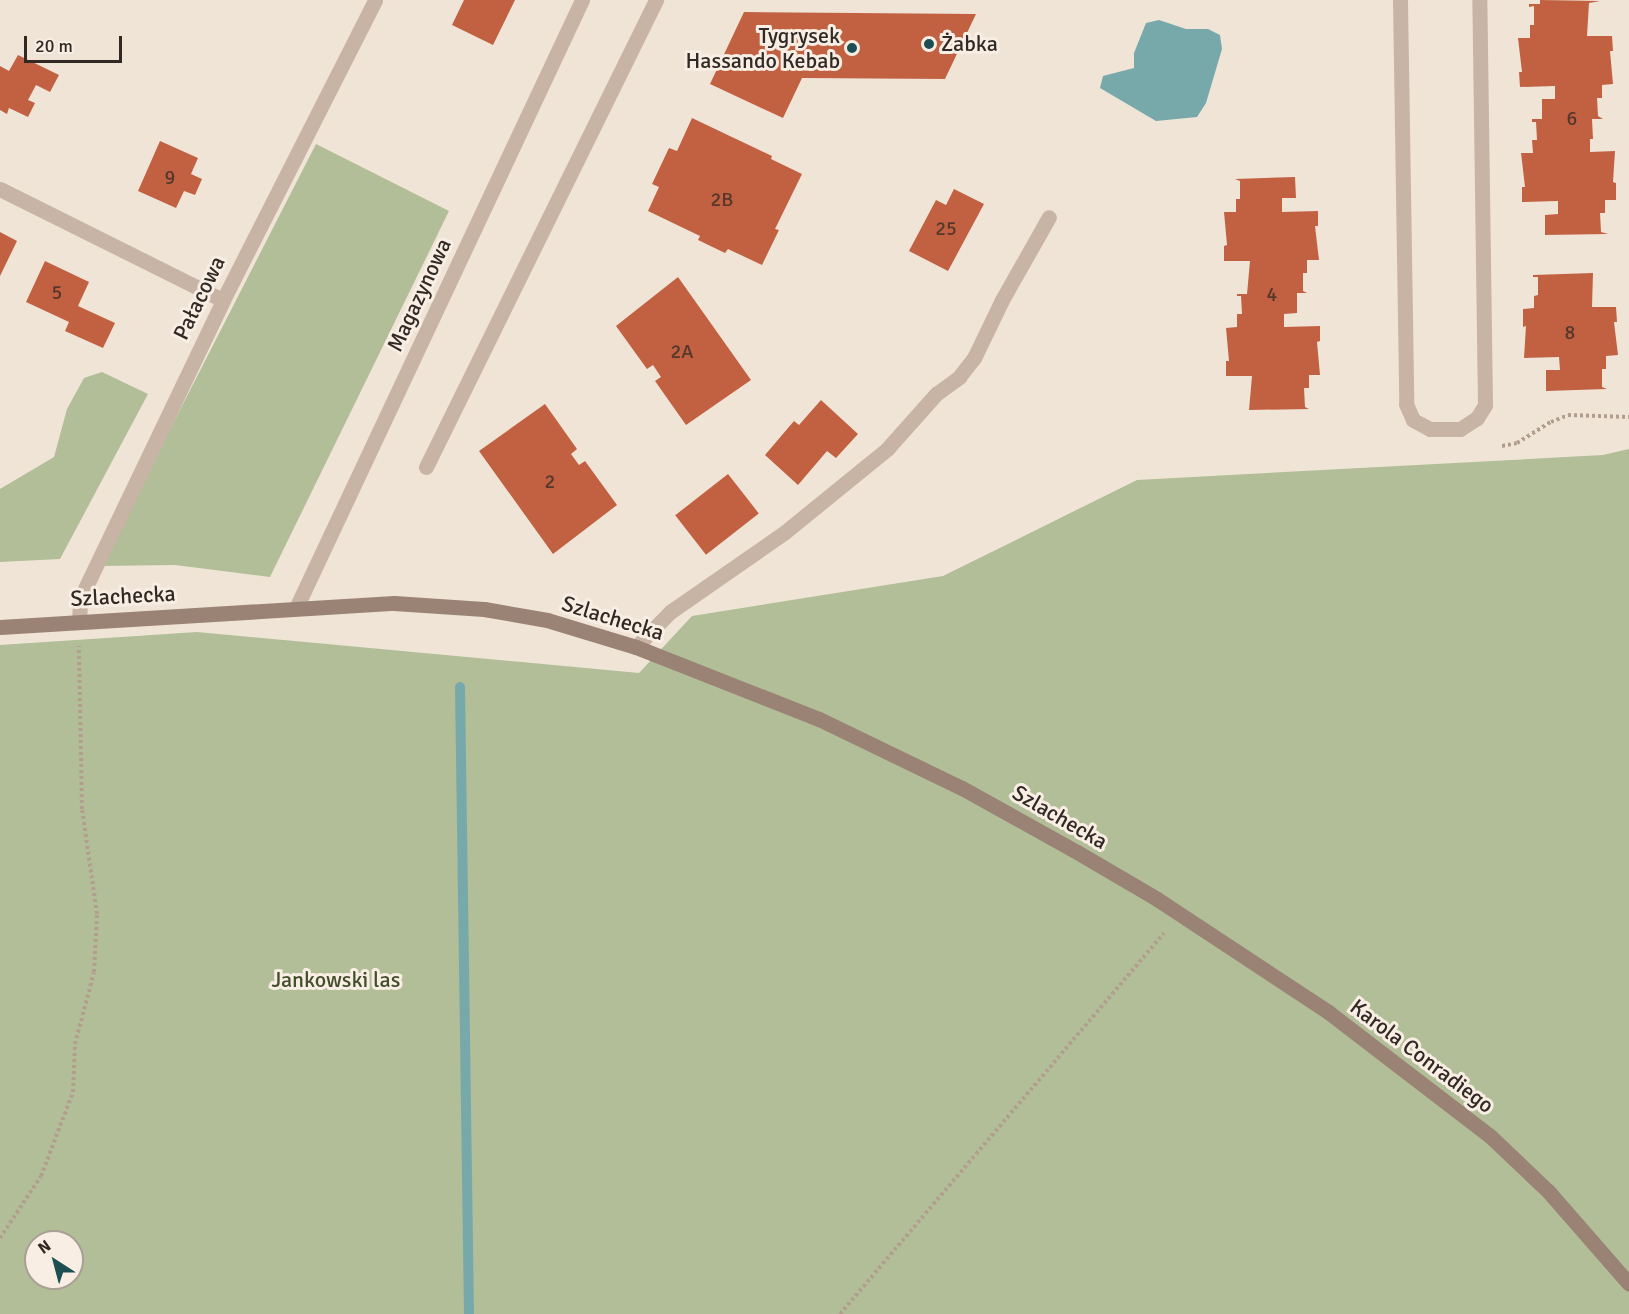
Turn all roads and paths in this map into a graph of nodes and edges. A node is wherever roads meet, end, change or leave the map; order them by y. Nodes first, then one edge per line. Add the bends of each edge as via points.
1 (375, 0) edge
2 (582, 0) edge
3 (656, 0) edge
4 (1400, 0) edge
5 (1479, 0) edge
6 (0, 189) edge
7 (1049, 217) dead end
8 (223, 300) junction
9 (1629, 417) edge
10 (1502, 446) dead end
11 (426, 467) dead end
12 (296, 608) junction
13 (78, 621) junction
14 (0, 627) edge
15 (636, 647) junction
16 (1157, 899) joint
17 (1179, 915) junction
18 (0, 1238) edge
19 (1629, 1284) edge
20 (840, 1314) edge

1 - 8 street, Pałacowa
2 - 12 street, Magazynowa
3 - 11 street
4 - 5 street via 1406,404 1413,420 1430,429 1460,429 1477,418 1485,405
6 - 8 street
7 - 15 street via 974,358 959,377 936,394 887,449 785,532 670,612
8 - 13 street, Pałacowa via 80,599
9 - 10 path via 1568,415 1517,443
12 - 13 street, Szlachecka
12 - 15 street, Szlachecka via 394,603 483,609 547,620
13 - 14 street, Szlachecka
13 - 18 path via 82,809 98,914 94,972 75,1044 73,1092 41,1176
15 - 16 street, Szlachecka via 819,719 952,783
16 - 17 street, Karola Conradiego
17 - 19 street, Karola Conradiego via 1327,1011 1490,1136 1548,1191
17 - 20 path

